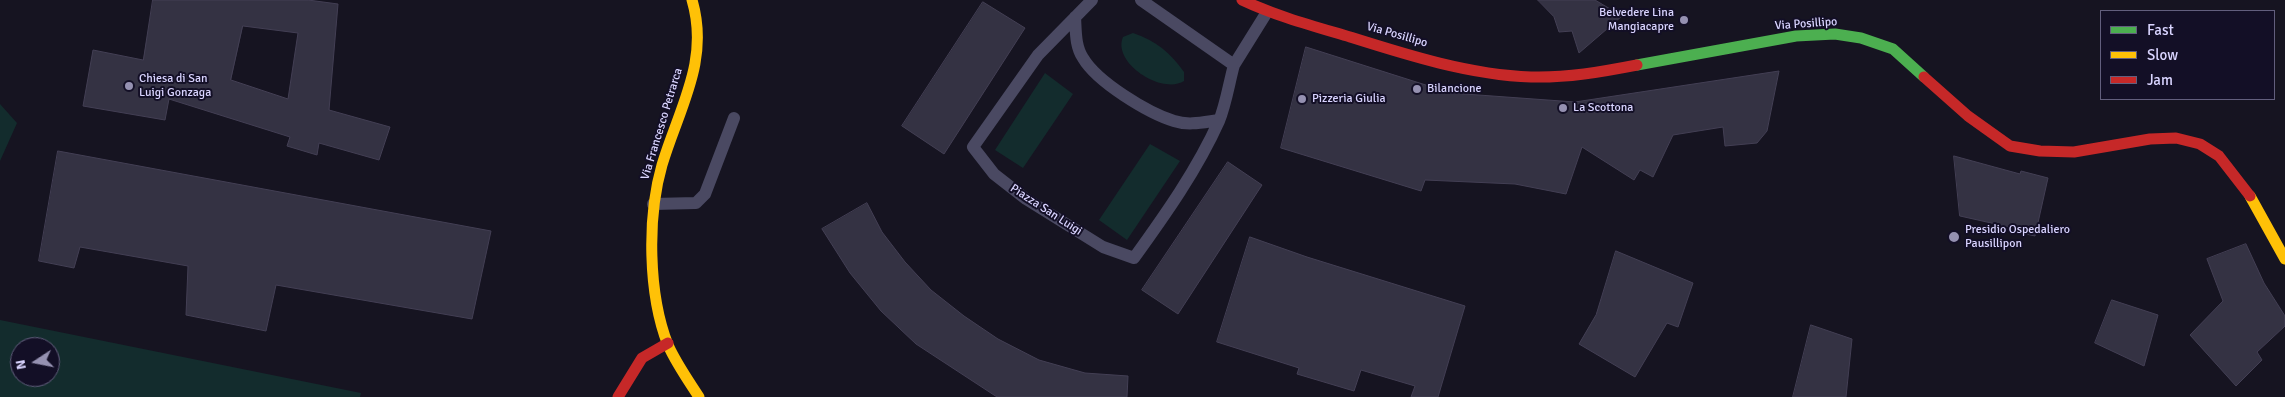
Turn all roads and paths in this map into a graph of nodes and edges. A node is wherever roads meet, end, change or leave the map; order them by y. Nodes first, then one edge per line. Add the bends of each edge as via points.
1 (692, 0) edge
2 (1092, 0) edge
3 (1141, 0) edge
4 (1242, 0) edge
5 (1266, 12) junction
6 (1075, 17) junction
7 (1234, 65) junction
8 (734, 118) dead end
9 (1219, 120) junction
10 (653, 204) junction
11 (2285, 259) edge
12 (668, 344) junction
13 (618, 397) edge
14 (699, 397) edge

1 - 10 street, Via Francesco Petrarca via 699,32 690,85 662,166
2 - 6 lane, Piazza San Luigi
3 - 7 lane
4 - 5 street, Via Posillipo
5 - 7 lane, Piazza San Luigi
5 - 11 street, Via Posillipo via 1439,62 1516,76 1584,75 1796,36 1835,34 1862,38 1893,48 1968,116 2010,146 2074,152 2150,138 2176,138 2200,144 2219,156 2246,189
6 - 9 lane via 1076,39 1083,58 1106,82 1146,109 1175,122 1196,124
6 - 9 lane, Piazza San Luigi via 1038,55 973,147 994,174 1026,199 1103,247 1134,258 1195,166
7 - 9 lane, Piazza San Luigi
8 - 10 lane via 705,194 696,203
10 - 12 street, Via Francesco Petrarca via 657,308
12 - 13 street via 642,358
12 - 14 street, Via Francesco Petrarca

